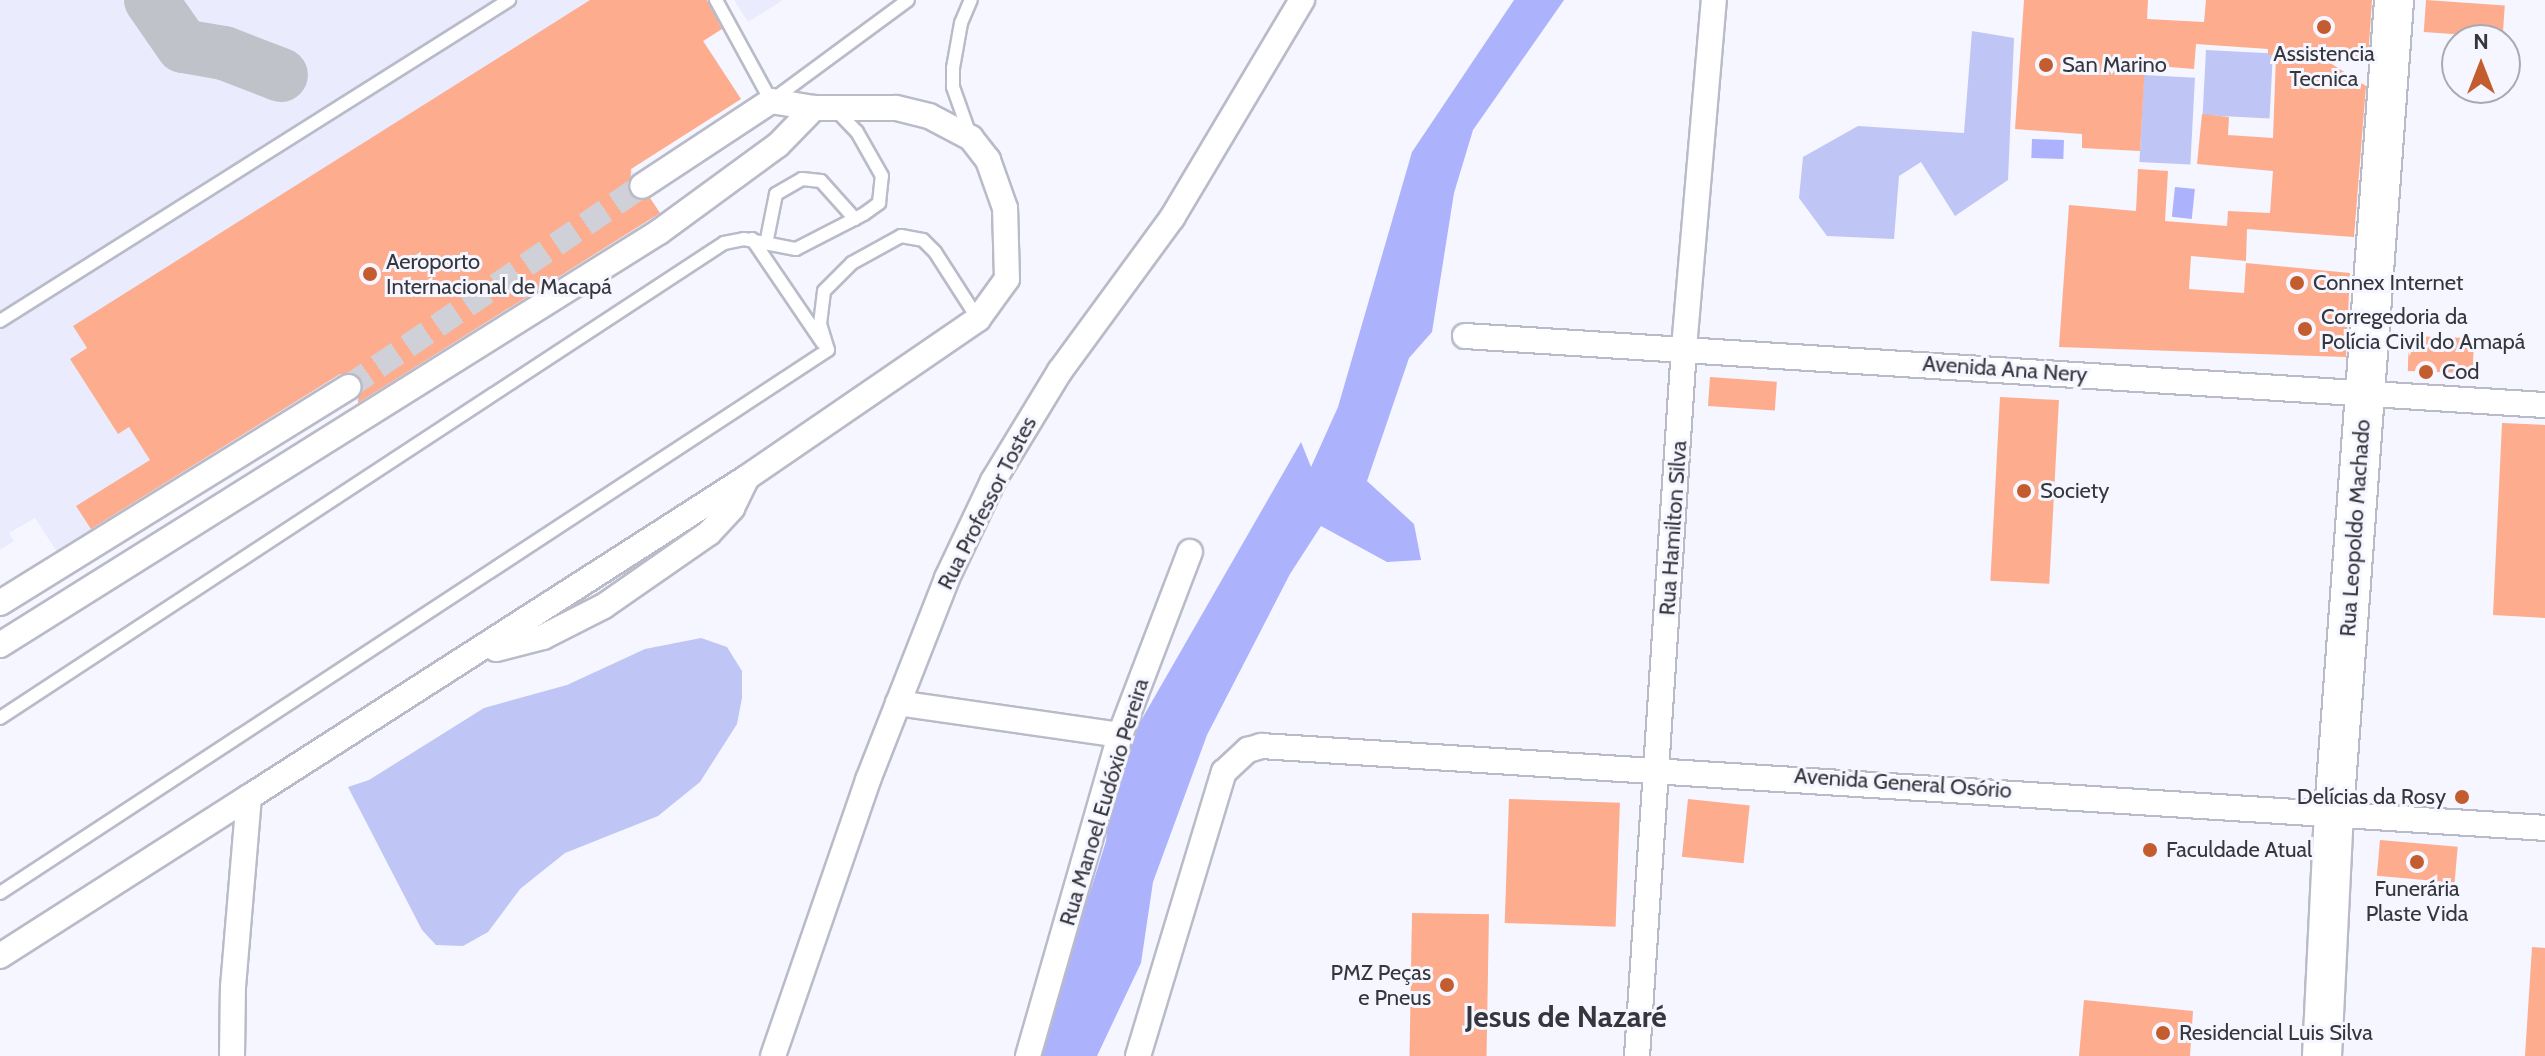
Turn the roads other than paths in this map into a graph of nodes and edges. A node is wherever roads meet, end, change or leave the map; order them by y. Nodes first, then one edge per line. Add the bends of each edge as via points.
1 (509, 0) edge
2 (716, 0) edge
3 (971, 0) edge
4 (1302, 0) edge
5 (1714, 0) edge
6 (2394, 0) edge
7 (899, 2) edge
8 (771, 101) junction
9 (824, 108) junction
10 (971, 138) junction
11 (642, 186) tunnel mouth
12 (855, 219) junction
13 (752, 239) junction
14 (766, 244) junction
15 (978, 319) junction
16 (0, 321) edge
17 (1465, 336) dead end
18 (1684, 348) junction
19 (828, 350) junction
20 (348, 387) tunnel mouth
21 (2365, 393) junction
22 (2545, 405) edge
23 (1190, 552) dead end
24 (0, 603) edge
25 (0, 645) edge
26 (898, 703) junction
27 (0, 718) edge
28 (1120, 735) junction
29 (1660, 769) junction
30 (249, 797) junction
31 (2334, 812) junction
32 (2545, 828) edge
33 (0, 893) edge
34 (0, 956) edge
35 (232, 1056) edge
36 (773, 1056) edge
37 (1028, 1056) edge
38 (1138, 1056) edge
39 (1637, 1056) edge
40 (2322, 1056) edge

1 - 16 lane
2 - 8 lane
3 - 10 lane via 961,23 953,87
4 - 26 street, Rua Professor Tostes via 1172,218 1021,428 947,578
5 - 18 street, Rua Hamilton Silva
6 - 21 main road, Rua Leopoldo Machado
7 - 8 lane
8 - 9 street
8 - 11 street
9 - 10 street via 896,108 929,116
9 - 12 lane via 857,132 882,176 879,203
9 - 25 street via 659,232
10 - 15 street via 998,181 1009,229 1007,279
12 - 14 lane via 796,249
12 - 14 lane via 821,181 802,179 776,194
13 - 14 lane
13 - 19 lane
13 - 27 lane via 724,243
15 - 19 lane via 935,252 923,240 901,236 852,263 824,291 820,324
15 - 30 street via 746,478
17 - 18 street, Avenida Ana Nery
18 - 21 street, Avenida Ana Nery
18 - 29 street, Rua Hamilton Silva
19 - 33 lane
20 - 24 street
21 - 22 street, Avenida Ana Nery
21 - 31 main road, Rua Leopoldo Machado
23 - 28 street, Rua Manoel Eudóxio Pereira
26 - 28 street
26 - 36 street, Rua Professor Tostes via 835,867
28 - 37 street, Rua Manoel Eudóxio Pereira
29 - 31 street, Avenida General Osório
29 - 38 street, Avenida General Osório via 1359,756 1261,746 1248,750 1224,772
29 - 39 street, Rua Hamilton Silva
30 - 34 street
30 - 35 street
31 - 32 street, Avenida General Osório
31 - 40 main road, Rua Leopoldo Machado

